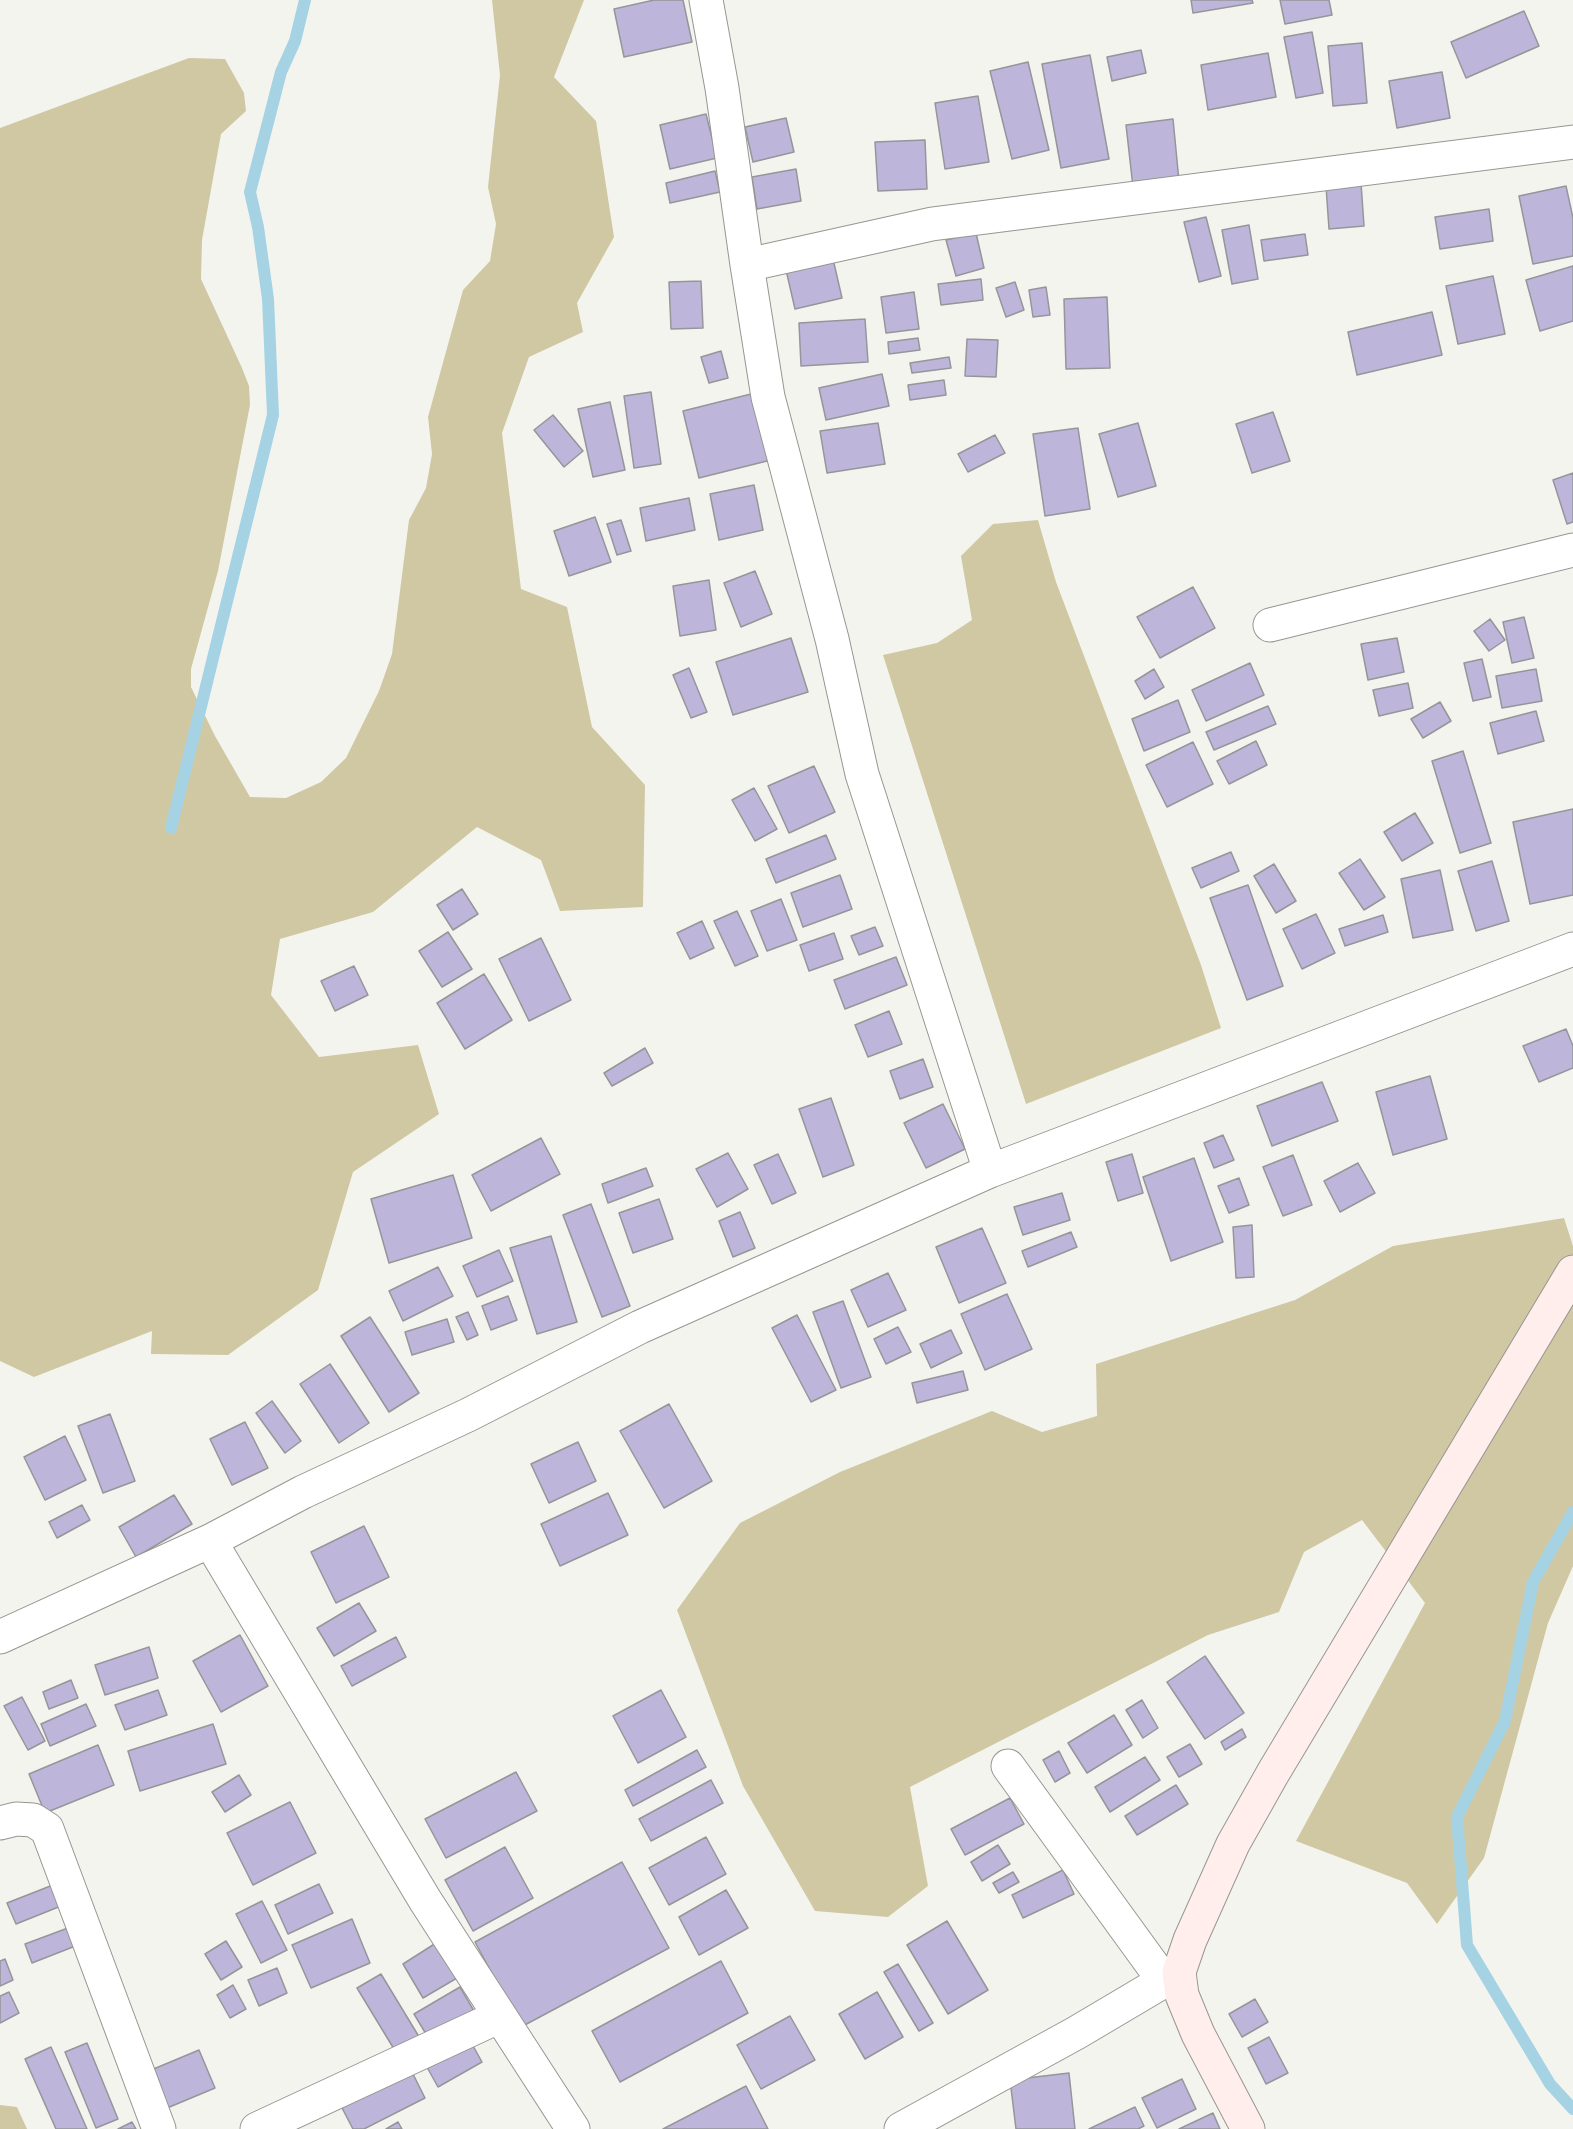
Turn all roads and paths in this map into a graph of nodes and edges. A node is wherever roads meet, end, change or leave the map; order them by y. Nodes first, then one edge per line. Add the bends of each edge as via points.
1 (706, 0) edge
2 (1573, 142) edge
3 (747, 265) junction
4 (1573, 550) edge
5 (1270, 625) dead end
6 (1573, 949) edge
7 (990, 1172) junction
8 (1573, 1272) edge
9 (210, 1541) junction
10 (0, 1637) edge
11 (1008, 1766) dead end
12 (0, 1823) edge
13 (1172, 1977) junction
14 (500, 2016) junction
15 (159, 2129) edge
16 (257, 2129) edge
17 (573, 2129) edge
18 (902, 2129) edge
19 (1248, 2129) edge

1 - 3 street
2 - 3 street via 932,224
3 - 7 street via 768,397 832,639 862,774
4 - 5 street
6 - 7 street
7 - 9 street via 640,1327 468,1416 303,1492
8 - 13 main road via 1233,1844
9 - 10 street
9 - 14 street via 425,1900
11 - 13 street
12 - 15 street via 33,1820 47,1829
13 - 18 street
13 - 19 main road
14 - 16 street
14 - 17 street

